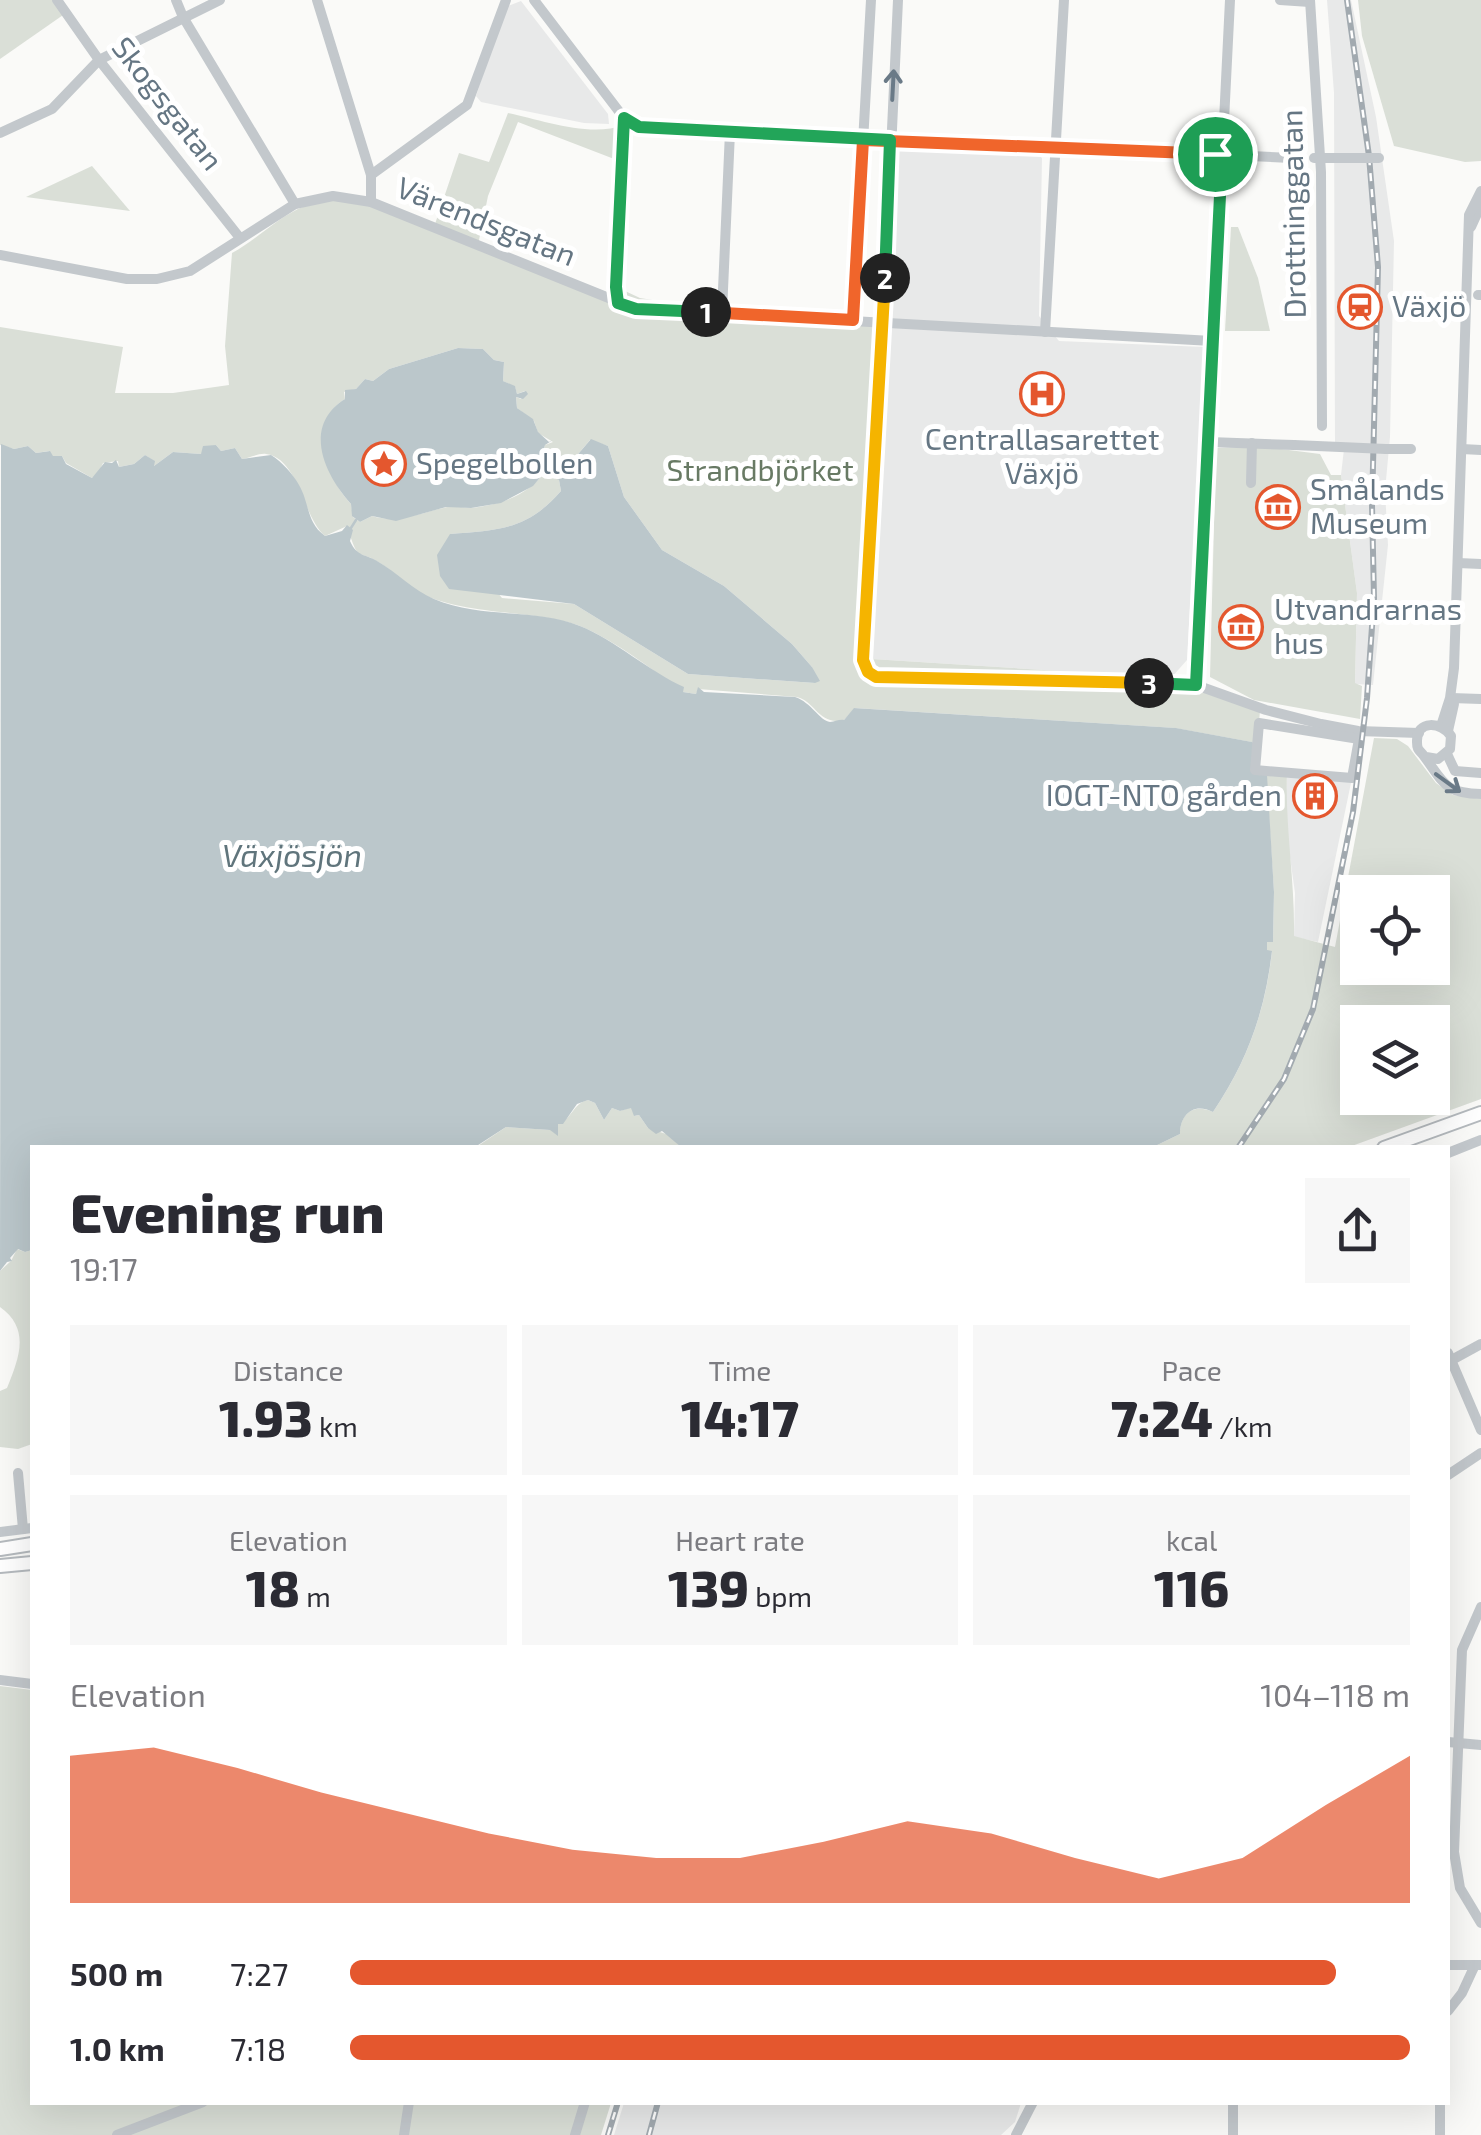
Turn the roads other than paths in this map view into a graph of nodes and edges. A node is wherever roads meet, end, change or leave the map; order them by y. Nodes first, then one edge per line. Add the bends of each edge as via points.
1 (57, 0) edge
2 (176, 0) edge
3 (220, 0) edge
4 (317, 0) edge
5 (506, 0) edge
6 (534, 0) edge
7 (871, 0) edge
8 (898, 0) edge
9 (1064, 0) edge
10 (1230, 0) edge
11 (1280, 0) edge
12 (1310, 1) edge
13 (182, 17) junction
14 (99, 60) junction
15 (624, 118) junction
16 (730, 132) junction
17 (0, 133) edge
18 (863, 140) junction
19 (890, 140) junction
20 (1056, 148) junction
21 (1227, 155) junction
22 (1291, 158) dead end
23 (1314, 158) dead end
24 (1379, 158) dead end
25 (371, 176) junction
26 (1481, 191) edge
27 (371, 202) junction
28 (296, 204) junction
29 (1481, 205) edge
30 (1470, 228) junction
31 (240, 238) junction
32 (0, 255) edge
33 (618, 303) junction
34 (722, 312) junction
35 (853, 320) junction
36 (882, 322) junction
37 (1045, 332) junction
38 (1212, 341) junction
39 (1322, 426) dead end
40 (1209, 442) junction
41 (1252, 443) junction
42 (1411, 449) dead end
43 (1462, 449) junction
44 (1481, 450) edge
45 (1251, 483) dead end
46 (1458, 563) junction
47 (1481, 564) edge
48 (1196, 685) junction
49 (1450, 698) junction
50 (1481, 699) edge
51 (1445, 728) junction
52 (1419, 733) junction
53 (1447, 754) junction
54 (1426, 757) junction
55 (1255, 770) joint
56 (1481, 773) edge
57 (1481, 794) edge
58 (1481, 1113) edge
59 (1481, 1140) edge
60 (1392, 1145) edge
61 (1450, 1153) edge
62 (1481, 1344) edge
63 (1450, 1359) edge
64 (1450, 1361) edge
65 (1481, 1430) edge
66 (1481, 1453) edge
67 (18, 1473) dead end
68 (1450, 1474) edge
69 (28, 1528) edge
70 (0, 1532) edge
71 (30, 1544) edge
72 (0, 1549) edge
73 (30, 1563) edge
74 (0, 1566) edge
75 (1481, 1607) edge
76 (0, 1680) edge
77 (30, 1684) edge
78 (1453, 1743) edge
79 (1481, 1745) edge
80 (1481, 1923) edge
81 (1450, 1965) edge
82 (1478, 1965) edge
83 (1450, 2008) edge
84 (195, 2105) edge
85 (409, 2105) edge
86 (584, 2105) edge
87 (1031, 2105) edge
88 (1233, 2105) edge
89 (1440, 2105) edge
90 (117, 2135) edge
91 (404, 2135) edge
92 (575, 2135) edge
93 (1016, 2135) edge
94 (1233, 2135) edge
95 (1440, 2135) edge

1 - 14 street, Skogsgatan
2 - 13 street
3 - 13 street
4 - 25 street
5 - 25 street via 468,105
6 - 15 street
7 - 18 street
19 -> 8 street
9 - 20 street
10 - 21 street
11 - 12 street, Drottninggatan
12 - 39 street, Drottninggatan via 1321,170
13 - 14 street
13 - 28 street
14 - 17 street via 52,109
14 - 31 street, Skogsgatan
15 - 16 street via 639,127
15 - 33 street
16 - 18 street
16 - 34 street
18 - 19 street
18 - 35 street
19 - 20 street
19 - 36 street
20 - 21 street
20 - 37 street
21 - 22 street
21 - 38 street
23 - 24 street, bridge
25 - 27 street
26 - 30 street
27 - 28 street, Värendsgatan via 333,196
27 - 33 street, Värendsgatan
28 - 31 street, Värendsgatan
29 - 30 street
30 - 43 street
31 - 32 street, Värendsgatan via 190,271 158,279
33 - 34 street, Värendsgatan
34 - 35 street, Värendsgatan
35 - 36 street, Värendsgatan
36 - 37 street, Värendsgatan
36 - 48 street via 863,660 868,672
37 - 38 street, Värendsgatan
38 - 40 street
40 - 41 street
40 - 48 street
41 - 42 street, bridge
41 - 45 street
43 - 44 street
43 - 46 street
46 - 47 street
46 - 49 street
48 - 52 street via 1358,732
49 - 50 street
49 - 51 street
51 - 52 street via 1428,726
51 - 53 street via 1452,741
52 - 54 street via 1417,745
53 - 54 street
53 - 56 street via 1455,771
54 -> 57 street via 1451,790
55 - 55 street via 1352,778 1359,738 1259,722
58 - 60 main road
59 - 61 street
62 - 63 street
64 - 65 street
66 - 68 street
67 - 69 street
69 - 70 street
71 - 72 main road
73 - 74 main road
75 - 78 street via 1462,1650
76 - 77 street
78 - 79 street
78 - 80 street via 1454,1852 1460,1888
81 - 82 street
82 - 83 street
84 - 90 street
85 - 91 street
86 - 92 street
87 - 93 street
88 - 94 street
89 - 95 street

